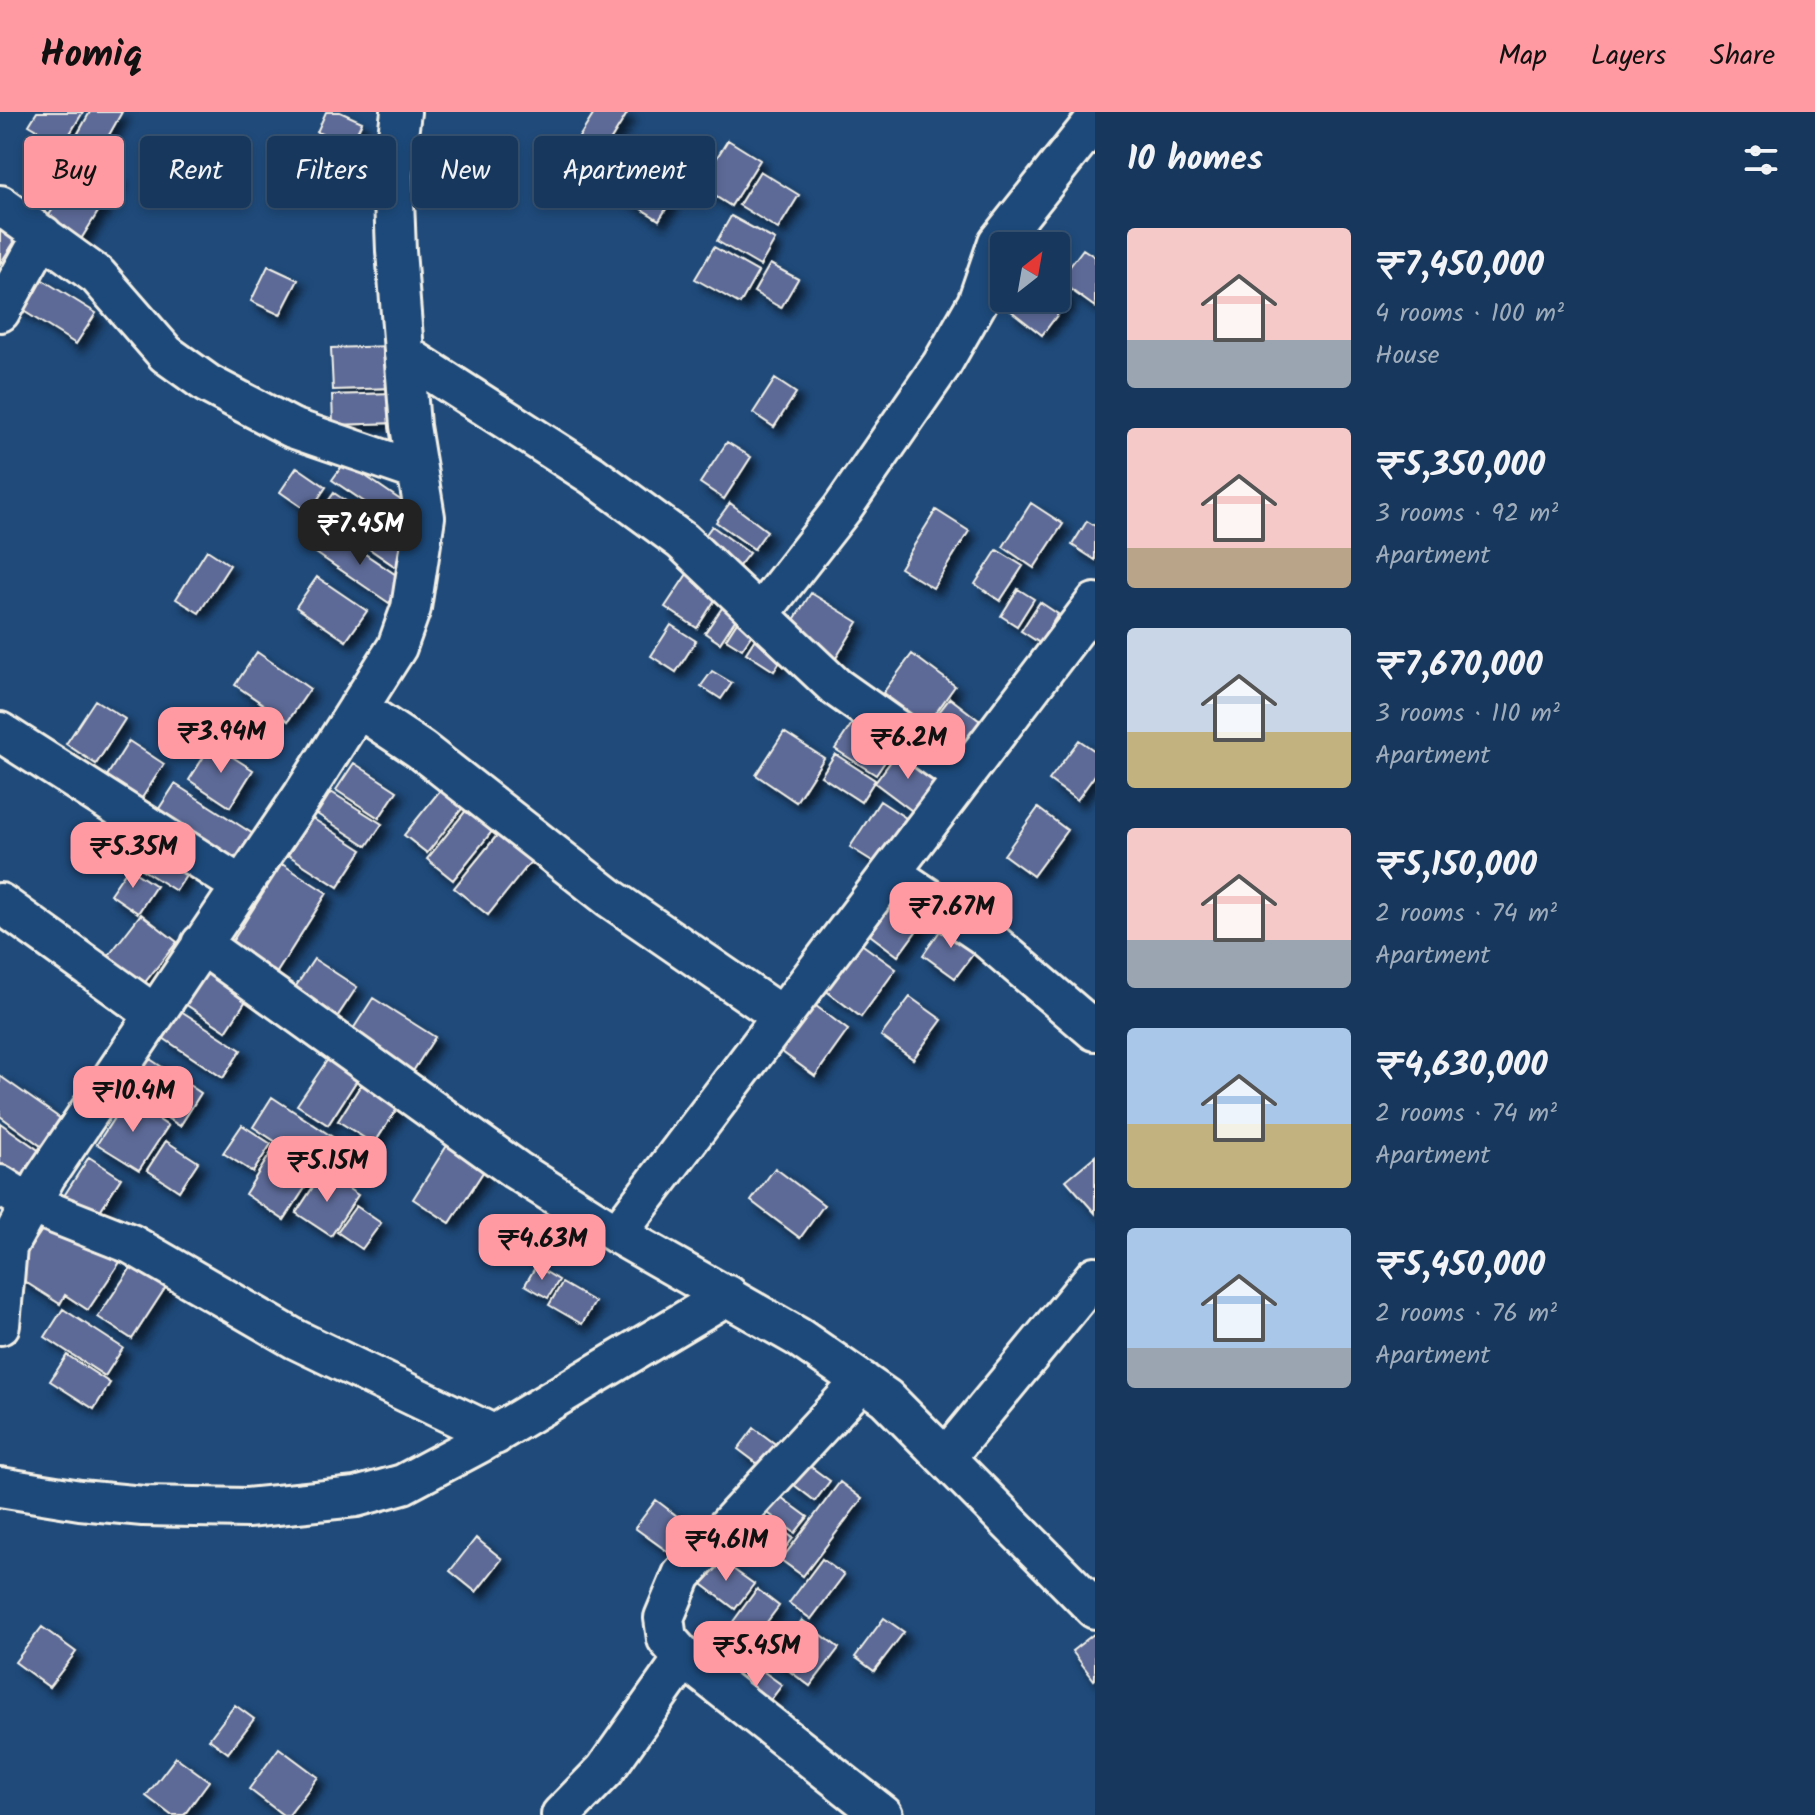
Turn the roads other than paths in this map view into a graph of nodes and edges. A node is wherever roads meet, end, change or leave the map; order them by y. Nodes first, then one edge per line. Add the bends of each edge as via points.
1 (401, 112) edge
2 (1095, 120) edge
3 (0, 205) edge
4 (43, 235) junction
5 (0, 312) edge
6 (404, 354) junction
7 (417, 471) junction
8 (1095, 603) edge
9 (760, 614) junction
10 (358, 708) junction
11 (0, 732) edge
12 (963, 777) junction
13 (891, 873) junction
14 (241, 886) junction
15 (0, 903) edge
16 (201, 944) junction
17 (154, 1014) junction
18 (780, 1015) junction
19 (1095, 1031) edge
20 (15, 1194) edge
21 (617, 1234) junction
22 (1095, 1276) edge
23 (728, 1295) junction
24 (0, 1325) edge
25 (862, 1381) junction
26 (495, 1435) junction
27 (947, 1456) junction
28 (0, 1487) edge
29 (1095, 1609) edge
30 (684, 1658) junction
31 (561, 1815) edge
32 (883, 1815) edge

1 - 6 street via 393,174
2 - 9 street via 998,242 977,303 942,364 842,509
3 - 4 street
4 - 5 street
4 - 7 street via 98,276 166,354 208,384 292,428
6 - 7 street
6 - 9 street via 648,515
7 - 10 street via 425,517 411,608 397,647
8 - 12 street
9 - 12 street via 836,687
10 - 14 street
10 - 18 street via 421,750 610,898
11 - 14 street
12 - 13 street
13 - 18 street
13 - 19 street via 983,935
14 - 16 street
15 - 17 street
16 - 17 street
16 - 21 street via 491,1153
17 - 20 street
18 - 21 street
20 - 24 street
20 - 26 street via 131,1244 295,1339
21 - 23 street
22 - 27 street
23 - 25 street
23 - 26 street
25 - 27 street
25 - 30 street via 682,1575 664,1618 667,1639
26 - 28 street via 403,1484 300,1504 143,1506
27 - 29 street
30 - 31 street via 605,1770
30 - 32 street

